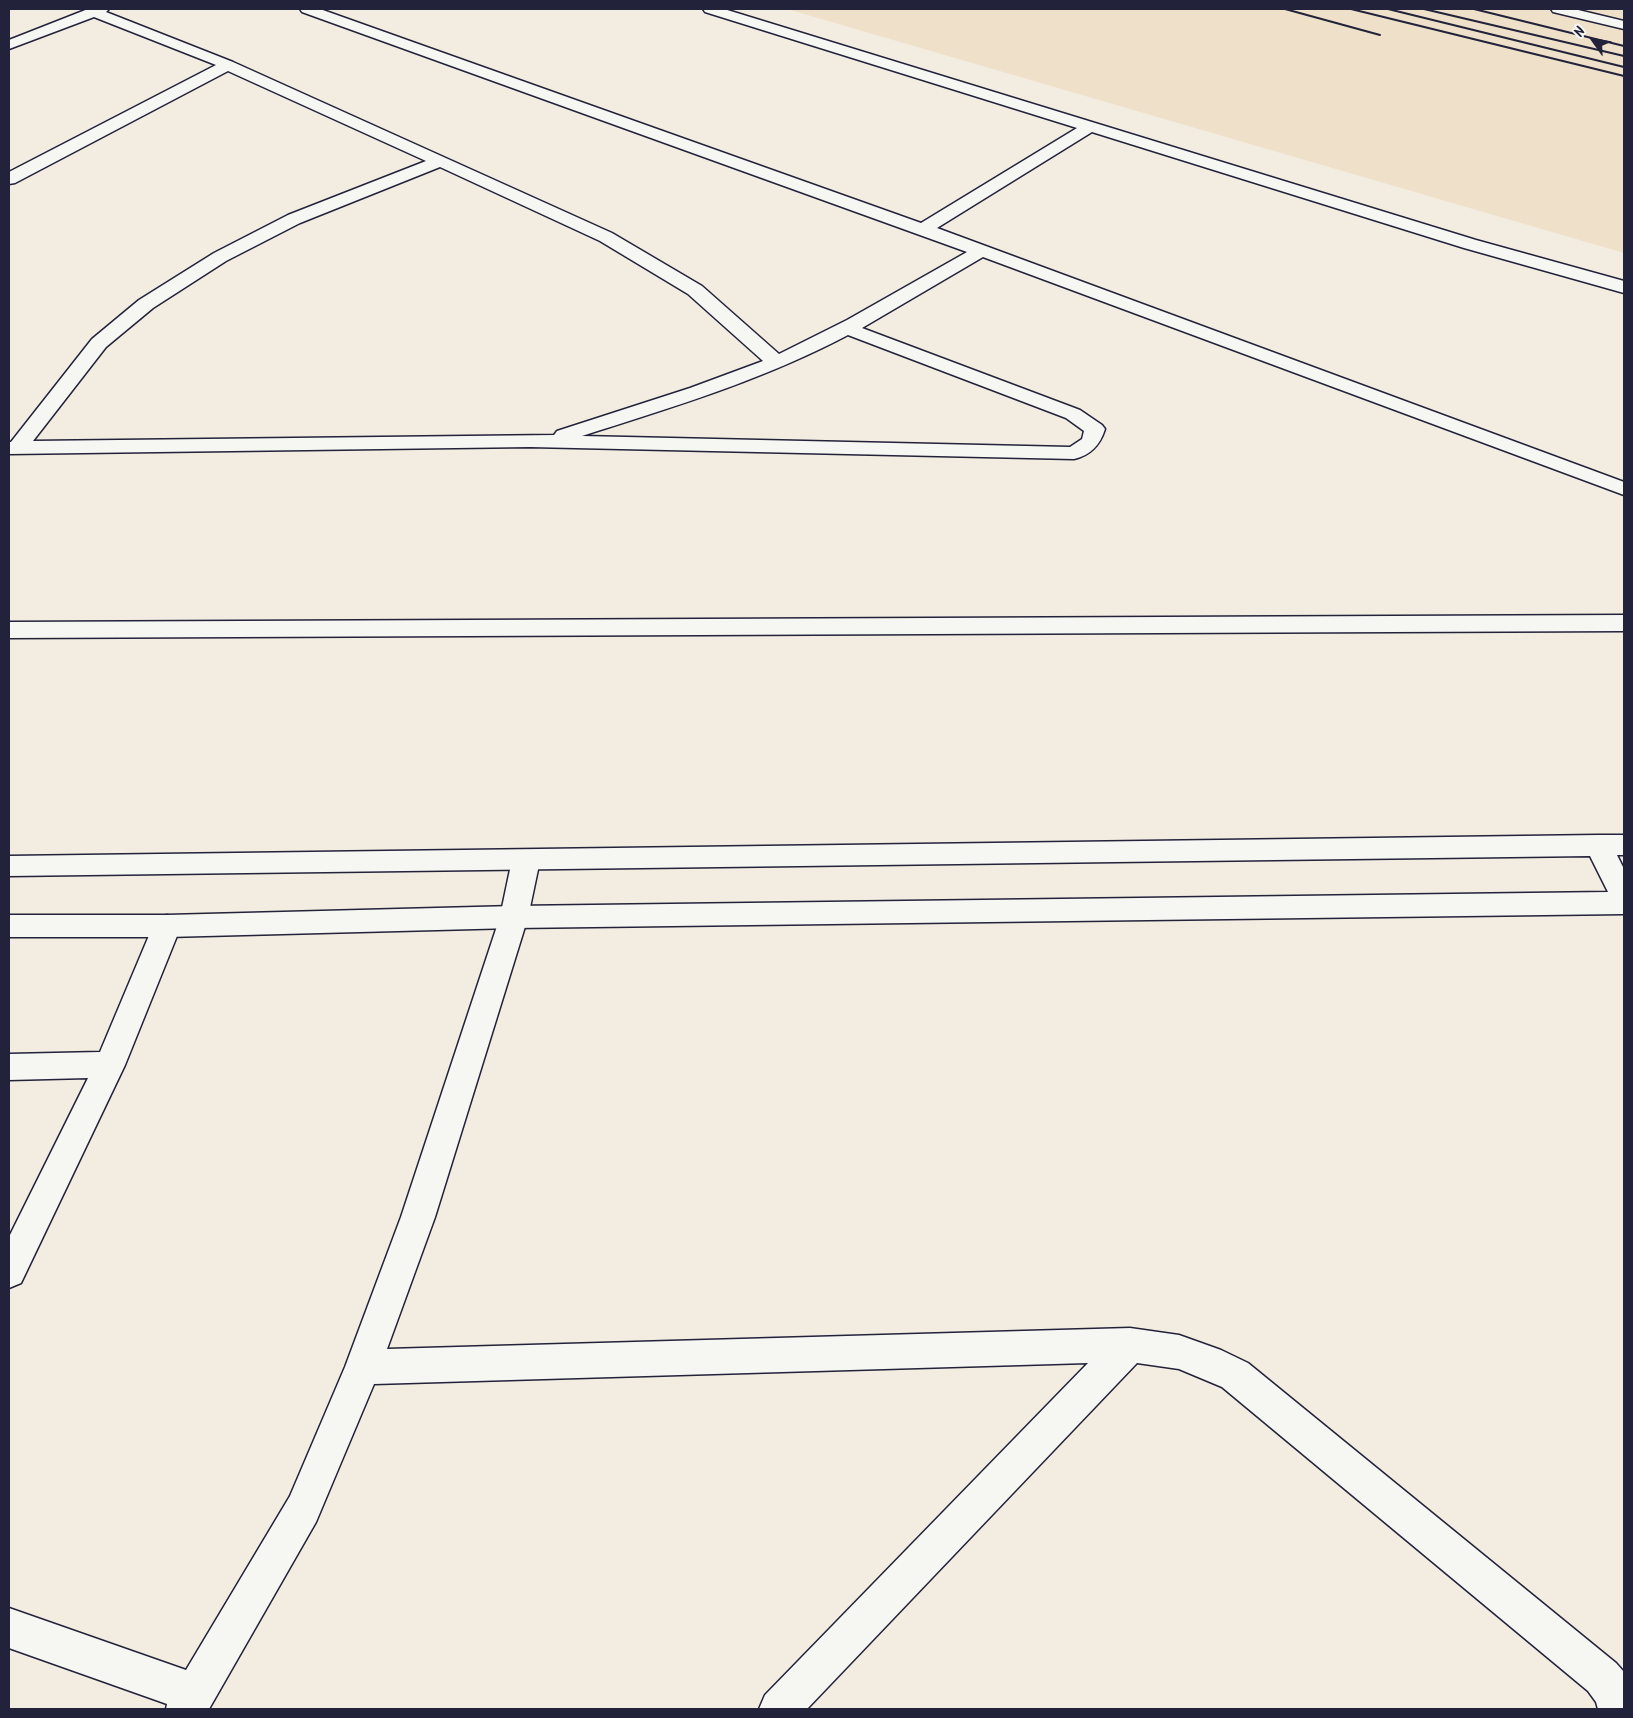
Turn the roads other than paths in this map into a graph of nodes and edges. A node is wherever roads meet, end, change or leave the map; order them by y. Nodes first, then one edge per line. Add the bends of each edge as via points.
1 (307, 9) edge
2 (710, 9) edge
3 (1558, 9) edge
4 (97, 10) edge
5 (1624, 25) edge
6 (9, 45) edge
7 (228, 65) junction
8 (1091, 126) junction
9 (441, 161) junction
10 (9, 179) edge
11 (923, 229) junction
12 (981, 251) junction
13 (1624, 287) edge
14 (846, 328) junction
15 (776, 362) junction
16 (544, 442) junction
17 (13, 448) edge
18 (1624, 489) edge
19 (1624, 623) edge
20 (9, 630) edge
21 (1611, 845) edge
22 (526, 860) junction
23 (9, 866) edge
24 (1624, 896) edge
25 (1624, 903) edge
26 (514, 917) junction
27 (9, 926) edge
28 (166, 926) junction
29 (110, 1065) junction
30 (9, 1067) edge
31 (9, 1272) edge
32 (1130, 1345) junction
33 (363, 1368) junction
34 (9, 1628) edge
35 (191, 1702) edge
36 (779, 1709) edge
37 (1618, 1709) edge

1 - 11 street
2 - 8 street
3 - 5 street
4 - 6 street
4 - 7 street
7 - 9 street
7 - 10 street
8 - 11 street
8 - 13 street via 1470,244
9 - 15 street via 606,237 654,264 695,290
9 - 17 street via 294,219 220,257 146,304 100,343
11 - 12 street
12 - 14 street
12 - 18 street
14 - 15 street
14 - 16 street via 1073,414 1095,429 1091,442 1074,453
15 - 16 street via 723,383
16 - 17 street
19 - 20 street
21 - 22 street
21 - 24 street
22 - 23 street
22 - 26 street
25 - 26 street
26 - 28 street
26 - 33 street via 418,1217
27 - 28 street
28 - 29 street
29 - 30 street
29 - 31 street
32 - 33 street
32 - 36 street
32 - 37 street via 1179,1352 1235,1376 1602,1677 1614,1692
33 - 35 street via 303,1509
34 - 35 street

